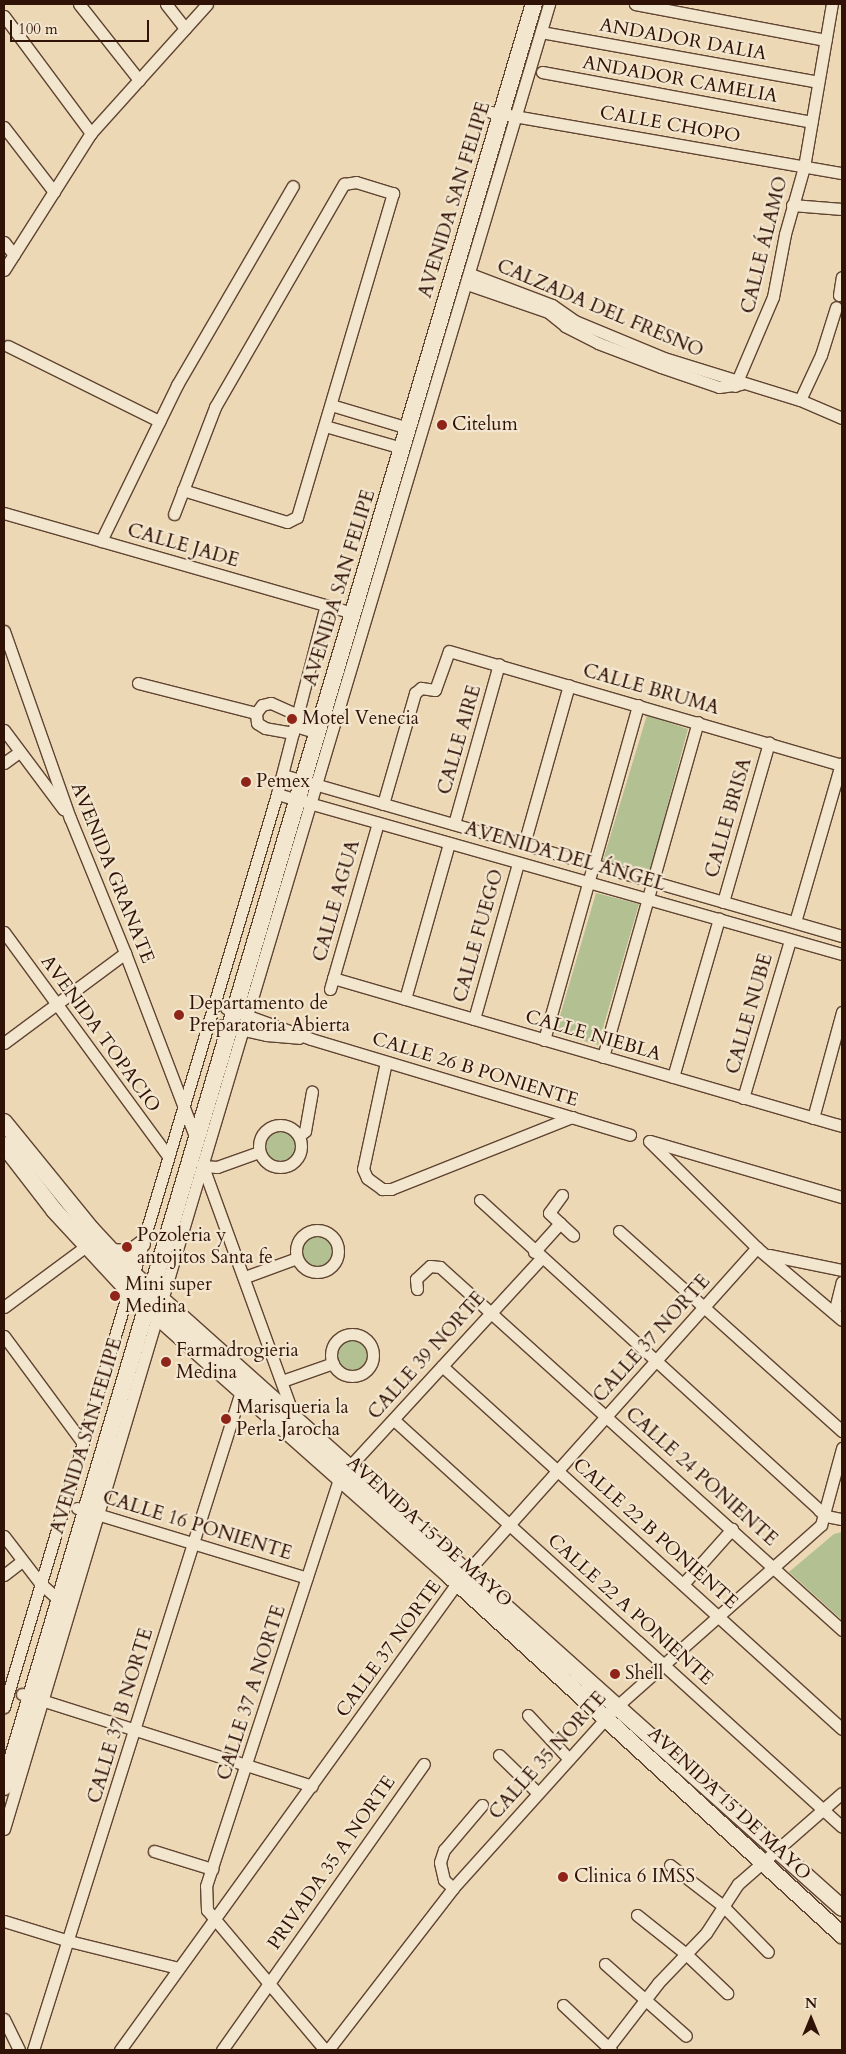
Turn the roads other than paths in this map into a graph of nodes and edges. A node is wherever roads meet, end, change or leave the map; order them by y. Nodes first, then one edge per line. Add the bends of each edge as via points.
1 (79, 4) edge
2 (166, 4) edge
3 (208, 4) edge
4 (522, 4) edge
5 (534, 4) edge
6 (549, 4) edge
7 (635, 4) edge
8 (832, 4) edge
9 (4, 16) edge
10 (185, 28) junction
11 (541, 32) junction
12 (826, 40) junction
13 (542, 72) dead end
14 (139, 80) junction
15 (818, 82) junction
16 (503, 114) junction
17 (812, 122) junction
18 (4, 127) edge
19 (91, 133) junction
20 (804, 167) junction
21 (842, 173) edge
22 (293, 186) dead end
23 (54, 192) junction
24 (792, 205) junction
25 (842, 209) edge
26 (481, 210) junction
27 (4, 242) edge
28 (14, 255) junction
29 (4, 270) edge
30 (842, 277) edge
31 (468, 279) junction
32 (839, 295) dead end
33 (836, 307) dead end
34 (8, 346) dead end
35 (739, 383) junction
36 (800, 400) junction
37 (331, 405) junction
38 (842, 418) edge
39 (160, 421) junction
40 (325, 426) junction
41 (403, 427) junction
42 (397, 446) junction
43 (183, 490) junction
44 (392, 509) junction
45 (4, 513) edge
46 (174, 514) dead end
47 (101, 541) junction
48 (326, 605) junction
49 (348, 611) junction
50 (4, 631) edge
51 (499, 664) junction
52 (138, 683) dead end
53 (569, 685) junction
54 (638, 705) junction
55 (256, 712) junction
56 (698, 722) junction
57 (299, 726) junction
58 (4, 730) edge
59 (769, 743) junction
60 (19, 752) junction
61 (4, 763) edge
62 (842, 764) edge
63 (299, 780) junction
64 (293, 798) junction
65 (384, 804) junction
66 (70, 818) junction
67 (378, 823) junction
68 (454, 824) junction
69 (449, 843) junction
70 (524, 844) junction
71 (518, 863) junction
72 (593, 864) junction
73 (588, 882) junction
74 (653, 882) junction
75 (648, 899) junction
76 (724, 902) junction
77 (718, 919) junction
78 (795, 922) junction
79 (4, 932) edge
80 (842, 936) edge
81 (790, 940) junction
82 (125, 953) junction
83 (842, 954) edge
84 (332, 984) joint
85 (405, 999) junction
86 (56, 1004) junction
87 (236, 1011) junction
88 (842, 1012) edge
89 (474, 1019) junction
90 (270, 1022) junction
91 (231, 1027) junction
92 (266, 1035) junction
93 (311, 1039) junction
94 (544, 1040) junction
95 (4, 1043) edge
96 (603, 1057) junction
97 (386, 1062) junction
98 (673, 1077) junction
99 (312, 1092) dead end
100 (743, 1098) junction
101 (184, 1106) junction
102 (572, 1117) junction
103 (813, 1118) junction
104 (4, 1122) edge
105 (842, 1126) edge
106 (194, 1133) junction
107 (630, 1135) dead end
108 (298, 1136) junction
109 (4, 1145) edge
110 (259, 1152) junction
111 (168, 1156) junction
112 (202, 1166) junction
113 (562, 1195) dead end
114 (842, 1198) edge
115 (480, 1200) dead end
116 (560, 1223) junction
117 (619, 1231) dead end
118 (573, 1235) dead end
119 (92, 1241) junction
120 (142, 1244) junction
121 (757, 1248) junction
122 (111, 1252) junction
123 (537, 1255) junction
124 (767, 1255) junction
125 (297, 1258) dead end
126 (842, 1270) edge
127 (245, 1277) junction
128 (842, 1282) edge
129 (417, 1289) dead end
130 (145, 1295) junction
131 (4, 1307) edge
132 (704, 1309) junction
133 (491, 1312) junction
134 (838, 1317) edge
135 (4, 1336) edge
136 (333, 1363) dead end
137 (657, 1363) junction
138 (442, 1366) junction
139 (282, 1381) junction
140 (241, 1391) junction
141 (608, 1415) junction
142 (295, 1418) junction
143 (394, 1420) junction
144 (842, 1431) edge
145 (301, 1442) junction
146 (83, 1443) junction
147 (842, 1448) edge
148 (559, 1470) junction
149 (344, 1472) junction
150 (87, 1510) junction
151 (826, 1516) junction
152 (842, 1519) edge
153 (509, 1525) junction
154 (732, 1529) junction
155 (4, 1536) edge
156 (192, 1545) junction
157 (22, 1561) junction
158 (774, 1568) junction
159 (4, 1575) edge
160 (307, 1578) junction
161 (462, 1578) junction
162 (40, 1583) junction
163 (683, 1584) junction
164 (56, 1597) junction
165 (718, 1616) junction
166 (842, 1630) edge
167 (662, 1663) junction
168 (32, 1697) junction
169 (4, 1707) edge
170 (611, 1713) junction
171 (528, 1715) dead end
172 (842, 1729) edge
173 (135, 1730) junction
174 (4, 1754) edge
175 (500, 1755) dead end
176 (569, 1759) junction
177 (424, 1764) dead end
178 (247, 1767) junction
179 (312, 1786) junction
180 (4, 1787) edge
181 (538, 1793) junction
182 (842, 1793) edge
183 (482, 1806) dead end
184 (823, 1810) junction
185 (842, 1827) edge
186 (4, 1829) edge
187 (777, 1849) junction
188 (154, 1851) dead end
189 (761, 1860) junction
190 (670, 1866) dead end
191 (212, 1869) junction
192 (452, 1888) junction
193 (723, 1906) junction
194 (842, 1908) edge
195 (637, 1915) dead end
196 (213, 1918) junction
197 (4, 1921) edge
198 (842, 1935) edge
199 (69, 1941) junction
200 (768, 1952) dead end
201 (686, 1954) junction
202 (606, 1964) dead end
203 (178, 1968) junction
204 (269, 1983) junction
205 (726, 1993) dead end
206 (645, 1999) junction
207 (563, 2005) dead end
208 (4, 2019) edge
209 (686, 2036) dead end
210 (609, 2049) edge
211 (19, 2050) edge
212 (33, 2050) edge
213 (120, 2050) edge
214 (222, 2050) edge
215 (327, 2050) edge

1 - 14 street
2 - 10 street
3 - 10 street
4 - 16 main road, AVENIDA SAN FELIPE
5 - 16 main road, AVENIDA SAN FELIPE
6 - 11 street
7 - 12 street
8 - 12 street, CALLE ÁLAMO
9 - 19 street
10 - 14 street
11 - 15 street, ANDADOR DALIA
11 - 16 street
12 - 15 street, CALLE ÁLAMO
13 - 17 street, ANDADOR CAMELIA
14 - 19 street
15 - 17 street, CALLE ÁLAMO
16 - 20 street, CALLE CHOPO
16 - 26 main road, AVENIDA SAN FELIPE
16 - 41 main road, AVENIDA SAN FELIPE
17 - 20 street, CALLE ÁLAMO
18 - 23 street
19 - 23 street
20 - 21 street, CALLE CHOPO
20 - 24 street, CALLE ÁLAMO
22 - 39 street via 177,385
23 - 28 street
24 - 25 street
24 - 35 street, CALLE ÁLAMO via 773,297
26 - 31 street, AVENIDA SAN FELIPE
26 - 41 main road, AVENIDA SAN FELIPE
27 - 28 street
28 - 29 street
30 - 32 street
31 - 35 street, CALZADA DEL FRESNO via 555,311 612,338
31 - 44 street, AVENIDA SAN FELIPE
33 - 36 street via 821,355
34 - 39 street
35 - 36 street, CALZADA DEL FRESNO
36 - 38 street, CALZADA DEL FRESNO
37 - 40 street
37 - 41 street
37 - 43 street via 393,199 388,190 350,181 344,184 214,407
39 - 47 street
40 - 42 street
40 - 43 street via 297,517 293,520 287,522
41 - 42 main road, AVENIDA SAN FELIPE
42 - 44 main road, AVENIDA SAN FELIPE
42 - 49 main road, AVENIDA SAN FELIPE
43 - 46 street
44 - 49 main road, AVENIDA SAN FELIPE
44 - 63 street, AVENIDA SAN FELIPE
45 - 47 street, CALLE JADE
47 - 48 street, CALLE JADE
48 - 49 street, CALLE JADE
48 - 57 street, AVENIDA SAN FELIPE
49 - 57 main road, AVENIDA SAN FELIPE
49 - 63 main road, AVENIDA SAN FELIPE
50 - 66 street, AVENIDA GRANATE
51 - 53 street, CALLE BRUMA
51 - 65 street, CALLE BRUMA via 449,651 435,690 421,688 416,693
51 - 68 street, CALLE AIRE
52 - 55 street
53 - 54 street, CALLE BRUMA
53 - 70 street
54 - 56 street, CALLE BRUMA
54 - 72 street
55 - 57 street via 257,723 265,728
55 - 57 street via 262,705 271,703
56 - 59 street, CALLE BRUMA
56 - 74 street
57 - 63 main road, AVENIDA SAN FELIPE
58 - 60 street
59 - 62 street, CALLE BRUMA
59 - 76 street, CALLE BRISA
60 - 61 street
60 - 66 street
62 - 78 street
63 - 64 main road, AVENIDA SAN FELIPE
63 - 64 street, AVENIDA SAN FELIPE
63 - 65 street, AVENIDA DEL ÁNGEL
64 - 67 street, AVENIDA DEL ÁNGEL
64 - 87 main road, AVENIDA SAN FELIPE
64 - 87 street, AVENIDA SAN FELIPE
64 - 101 street, AVENIDA SAN FELIPE
65 - 68 street, AVENIDA DEL ÁNGEL
66 - 82 street, AVENIDA GRANATE
67 - 69 street, AVENIDA DEL ÁNGEL
67 - 84 street, CALLE AGUA
68 - 70 street, AVENIDA DEL ÁNGEL
69 - 71 street, AVENIDA DEL ÁNGEL
69 - 85 street
70 - 72 street, AVENIDA DEL ÁNGEL
71 - 73 street, AVENIDA DEL ÁNGEL
71 - 89 street, CALLE FUEGO
72 - 73 street
72 - 74 street, AVENIDA DEL ÁNGEL
73 - 75 street, AVENIDA DEL ÁNGEL
73 - 94 street
74 - 75 street
74 - 76 street, AVENIDA DEL ÁNGEL
75 - 77 street, AVENIDA DEL ÁNGEL
75 - 96 street
76 - 78 street, AVENIDA DEL ÁNGEL
77 - 81 street, AVENIDA DEL ÁNGEL
77 - 98 street
78 - 80 street, AVENIDA DEL ÁNGEL
79 - 86 street, AVENIDA TOPACIO
81 - 83 street, AVENIDA DEL ÁNGEL
81 - 100 street, CALLE NUBE
82 - 86 street
82 - 101 street, AVENIDA GRANATE
84 - 85 street, CALLE NIEBLA
85 - 89 street, CALLE NIEBLA
86 - 95 street
86 - 111 street, AVENIDA TOPACIO
87 - 90 street, CALLE 26 B PONIENTE
87 - 91 main road, AVENIDA SAN FELIPE
87 - 91 street, AVENIDA SAN FELIPE
88 - 103 street
89 - 94 street, CALLE NIEBLA
90 - 92 street
90 - 93 street, CALLE 26 B PONIENTE
91 - 92 street, CALLE 26 B PONIENTE
91 - 106 main road, AVENIDA SAN FELIPE
91 - 112 street, AVENIDA SAN FELIPE
92 - 93 street, CALLE 26 B PONIENTE
93 - 97 street, CALLE 26 B PONIENTE
94 - 96 street, CALLE NIEBLA
96 - 98 street, CALLE NIEBLA
97 - 102 street, CALLE 26 B PONIENTE
97 - 102 street via 364,1169 367,1178 382,1189 391,1189
98 - 100 street, CALLE NIEBLA
99 - 108 street via 304,1131
100 - 103 street, CALLE NIEBLA
101 - 106 street, AVENIDA GRANATE
101 - 111 street, AVENIDA SAN FELIPE
102 - 107 street, CALLE 26 B PONIENTE
103 - 105 street, CALLE NIEBLA
104 - 119 main road, AVENIDA 15 DE MAYO
106 - 112 street, AVENIDA GRANATE
106 - 130 main road, AVENIDA SAN FELIPE
108 - 110 street via 287,1126 271,1126 260,1137
108 - 110 street via 300,1151 291,1164 276,1167
109 - 119 main road, AVENIDA 15 DE MAYO
110 - 112 street via 217,1167
111 - 120 street, AVENIDA SAN FELIPE
112 - 127 street, AVENIDA GRANATE
112 - 130 street, AVENIDA SAN FELIPE
113 - 116 street via 549,1212
114 - 121 street via 649,1141
115 - 123 street
116 - 118 street
116 - 123 street, CALLE 39 NORTE
117 - 132 street
119 - 122 main road, AVENIDA 15 DE MAYO
119 - 130 main road, AVENIDA 15 DE MAYO
119 - 131 street
120 - 122 main road via 130,1253
120 - 130 street, AVENIDA SAN FELIPE
121 - 124 street
121 - 132 street, CALLE 37 NORTE
122 - 130 main road, AVENIDA 15 DE MAYO
123 - 133 street, CALLE 39 NORTE
123 - 137 street
124 - 126 street
124 - 134 street
125 - 127 street
127 - 139 street, AVENIDA GRANATE
128 - 134 street
129 - 133 street, CALLE 24 PONIENTE via 416,1280 430,1266 436,1266
130 - 140 main road, AVENIDA 15 DE MAYO
130 - 142 main road, AVENIDA 15 DE MAYO
130 - 146 street, AVENIDA SAN FELIPE
130 - 150 main road, AVENIDA SAN FELIPE
130 - 150 street, AVENIDA SAN FELIPE
132 - 137 street, CALLE 37 NORTE
132 - 144 street
133 - 138 street, CALLE 39 NORTE
133 - 141 street, CALLE 24 PONIENTE
135 - 146 street
136 - 139 street
137 - 141 street, CALLE 37 NORTE
137 - 151 street
138 - 143 street, CALLE 39 NORTE
138 - 148 street, CALLE 22 B PONIENTE
139 - 142 street, AVENIDA GRANATE
140 - 145 main road, AVENIDA 15 DE MAYO
140 - 156 street, CALLE 37 B NORTE
141 - 148 street, CALLE 37 NORTE
141 - 154 street, CALLE 24 PONIENTE
142 - 145 street, AVENIDA GRANATE
142 - 149 main road, AVENIDA 15 DE MAYO
143 - 149 street, CALLE 39 NORTE
143 - 153 street, CALLE 22 A PONIENTE
145 - 149 main road, AVENIDA 15 DE MAYO
146 - 162 street, AVENIDA SAN FELIPE
147 - 151 street
148 - 153 street, CALLE 37 NORTE
148 - 163 street, CALLE 22 B PONIENTE
149 - 160 street, CALLE 37 A NORTE
149 - 161 main road, AVENIDA 15 DE MAYO
150 - 156 street, CALLE 16 PONIENTE
150 - 164 main road, AVENIDA SAN FELIPE
150 - 168 street, AVENIDA SAN FELIPE
151 - 152 street
151 - 158 street, CALLE 35 NORTE via 817,1530
153 - 161 street, CALLE 37 NORTE
153 - 167 street, CALLE 22 A PONIENTE
154 - 158 street, CALLE 24 PONIENTE
154 - 163 street
155 - 157 street
156 - 160 street, CALLE 16 PONIENTE
156 - 173 street, CALLE 37 B NORTE
157 - 159 street
157 - 162 street
158 - 165 street, CALLE 35 NORTE
158 - 166 street, CALLE 24 PONIENTE
160 - 178 street, CALLE 37 A NORTE
161 - 170 main road, AVENIDA 15 DE MAYO
161 - 179 street, CALLE 37 NORTE
162 - 164 street
162 - 169 street, AVENIDA SAN FELIPE
163 - 165 street, CALLE 22 B PONIENTE
164 - 168 main road, AVENIDA SAN FELIPE
165 - 167 street, CALLE 35 NORTE
165 - 172 street, CALLE 22 B PONIENTE
167 - 170 street, CALLE 35 NORTE
167 - 184 street, CALLE 22 A PONIENTE
168 - 173 street
168 - 174 main road, AVENIDA SAN FELIPE
168 - 180 main road, AVENIDA SAN FELIPE
168 - 186 street, AVENIDA SAN FELIPE
170 - 176 street, CALLE 35 NORTE
170 - 187 main road, AVENIDA 15 DE MAYO
170 - 189 main road, AVENIDA 15 DE MAYO
171 - 176 street
173 - 178 street
173 - 199 street, CALLE 37 B NORTE
175 - 181 street
176 - 181 street, CALLE 35 NORTE
177 - 204 street, PRIVADA 35 A NORTE
178 - 179 street
178 - 191 street, CALLE 37 A NORTE
179 - 196 street, CALLE 37 NORTE
181 - 192 street, CALLE 35 NORTE
182 - 184 street
183 - 192 street via 444,1850 440,1862 444,1880
184 - 185 street, CALLE 22 A PONIENTE
184 - 187 street
187 - 189 street
187 - 194 main road, AVENIDA 15 DE MAYO
188 - 191 street
189 - 193 street
189 - 198 main road, AVENIDA 15 DE MAYO
190 - 193 street
191 - 196 street, CALLE 37 A NORTE via 205,1900
192 - 215 street, CALLE 35 NORTE
193 - 200 street
193 - 201 street via 706,1933
195 - 201 street
196 - 203 street, CALLE 37 NORTE
196 - 204 street
197 - 199 street
199 - 203 street
199 - 212 street, CALLE 37 B NORTE
201 - 205 street
201 - 206 street
202 - 206 street
203 - 213 street, CALLE 37 NORTE
204 - 214 street, PRIVADA 35 A NORTE
204 - 215 street
206 - 209 street
206 - 210 street
207 - 210 street
208 - 211 street

